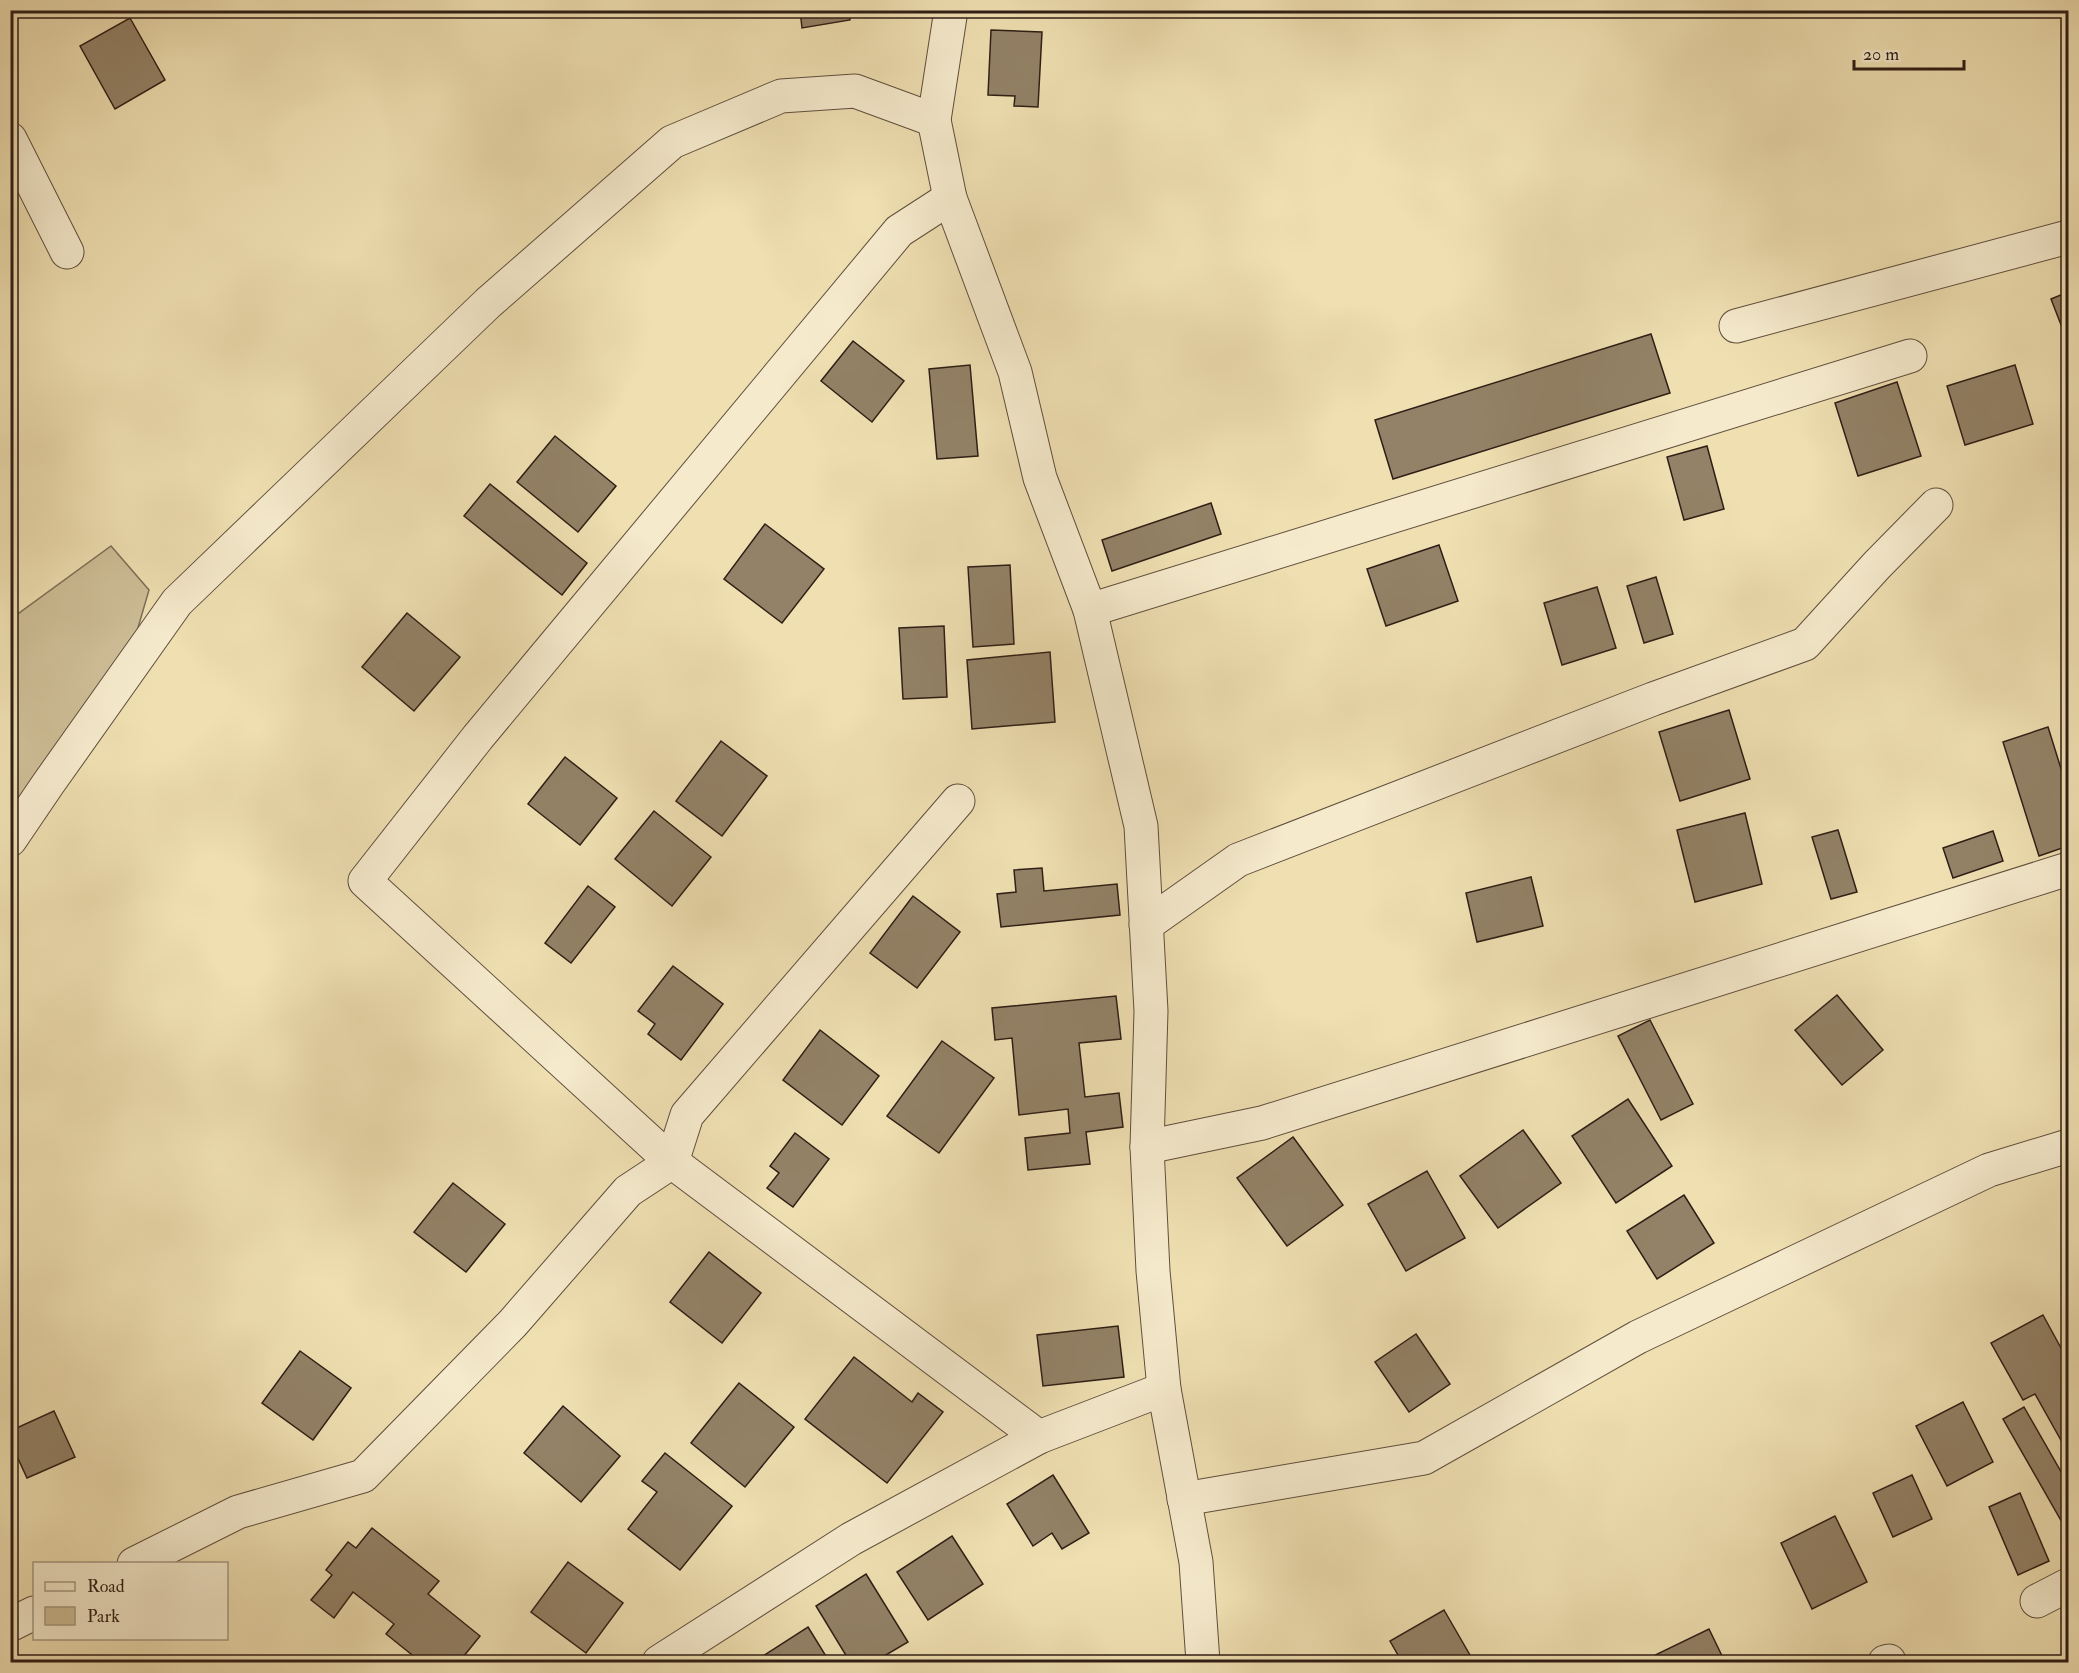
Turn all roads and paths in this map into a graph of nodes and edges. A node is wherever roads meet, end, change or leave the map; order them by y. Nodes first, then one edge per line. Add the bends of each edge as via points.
1 (951, 10) edge
2 (934, 120) junction
3 (10, 139) edge
4 (950, 198) junction
5 (2068, 237) edge
6 (67, 252) dead end
7 (1736, 326) dead end
8 (1910, 356) dead end
9 (1936, 505) dead end
10 (1090, 610) junction
11 (958, 801) dead end
12 (10, 840) edge
13 (2068, 869) edge
14 (1146, 925) junction
15 (2068, 1146) edge
16 (1147, 1147) junction
17 (672, 1162) junction
18 (1164, 1389) junction
19 (1039, 1437) junction
20 (1184, 1499) junction
21 (136, 1562) edge
22 (2068, 1585) edge
23 (2037, 1601) dead end
24 (33, 1614) edge
25 (10, 1625) edge
26 (660, 1662) edge
27 (1203, 1662) edge

1 - 2 street
2 - 4 street
2 - 12 street via 855,91 781,96 672,142 488,303 177,602
3 - 6 street
4 - 10 street via 1015,372 1040,478
4 - 17 street via 899,231 486,728 365,881
5 - 7 street
8 - 10 street
9 - 14 street via 1805,644 1238,860
10 - 14 street via 1141,826
11 - 17 street via 687,1115
13 - 16 street via 1262,1123
14 - 16 street via 1150,1011
15 - 20 street via 1989,1170 1638,1337 1424,1458
16 - 18 street via 1152,1271
17 - 19 street
17 - 21 street via 628,1191 513,1323 363,1476 238,1512
18 - 19 street
18 - 20 street
19 - 26 street via 851,1539
20 - 27 street via 1196,1562
22 - 23 street
24 - 25 street

